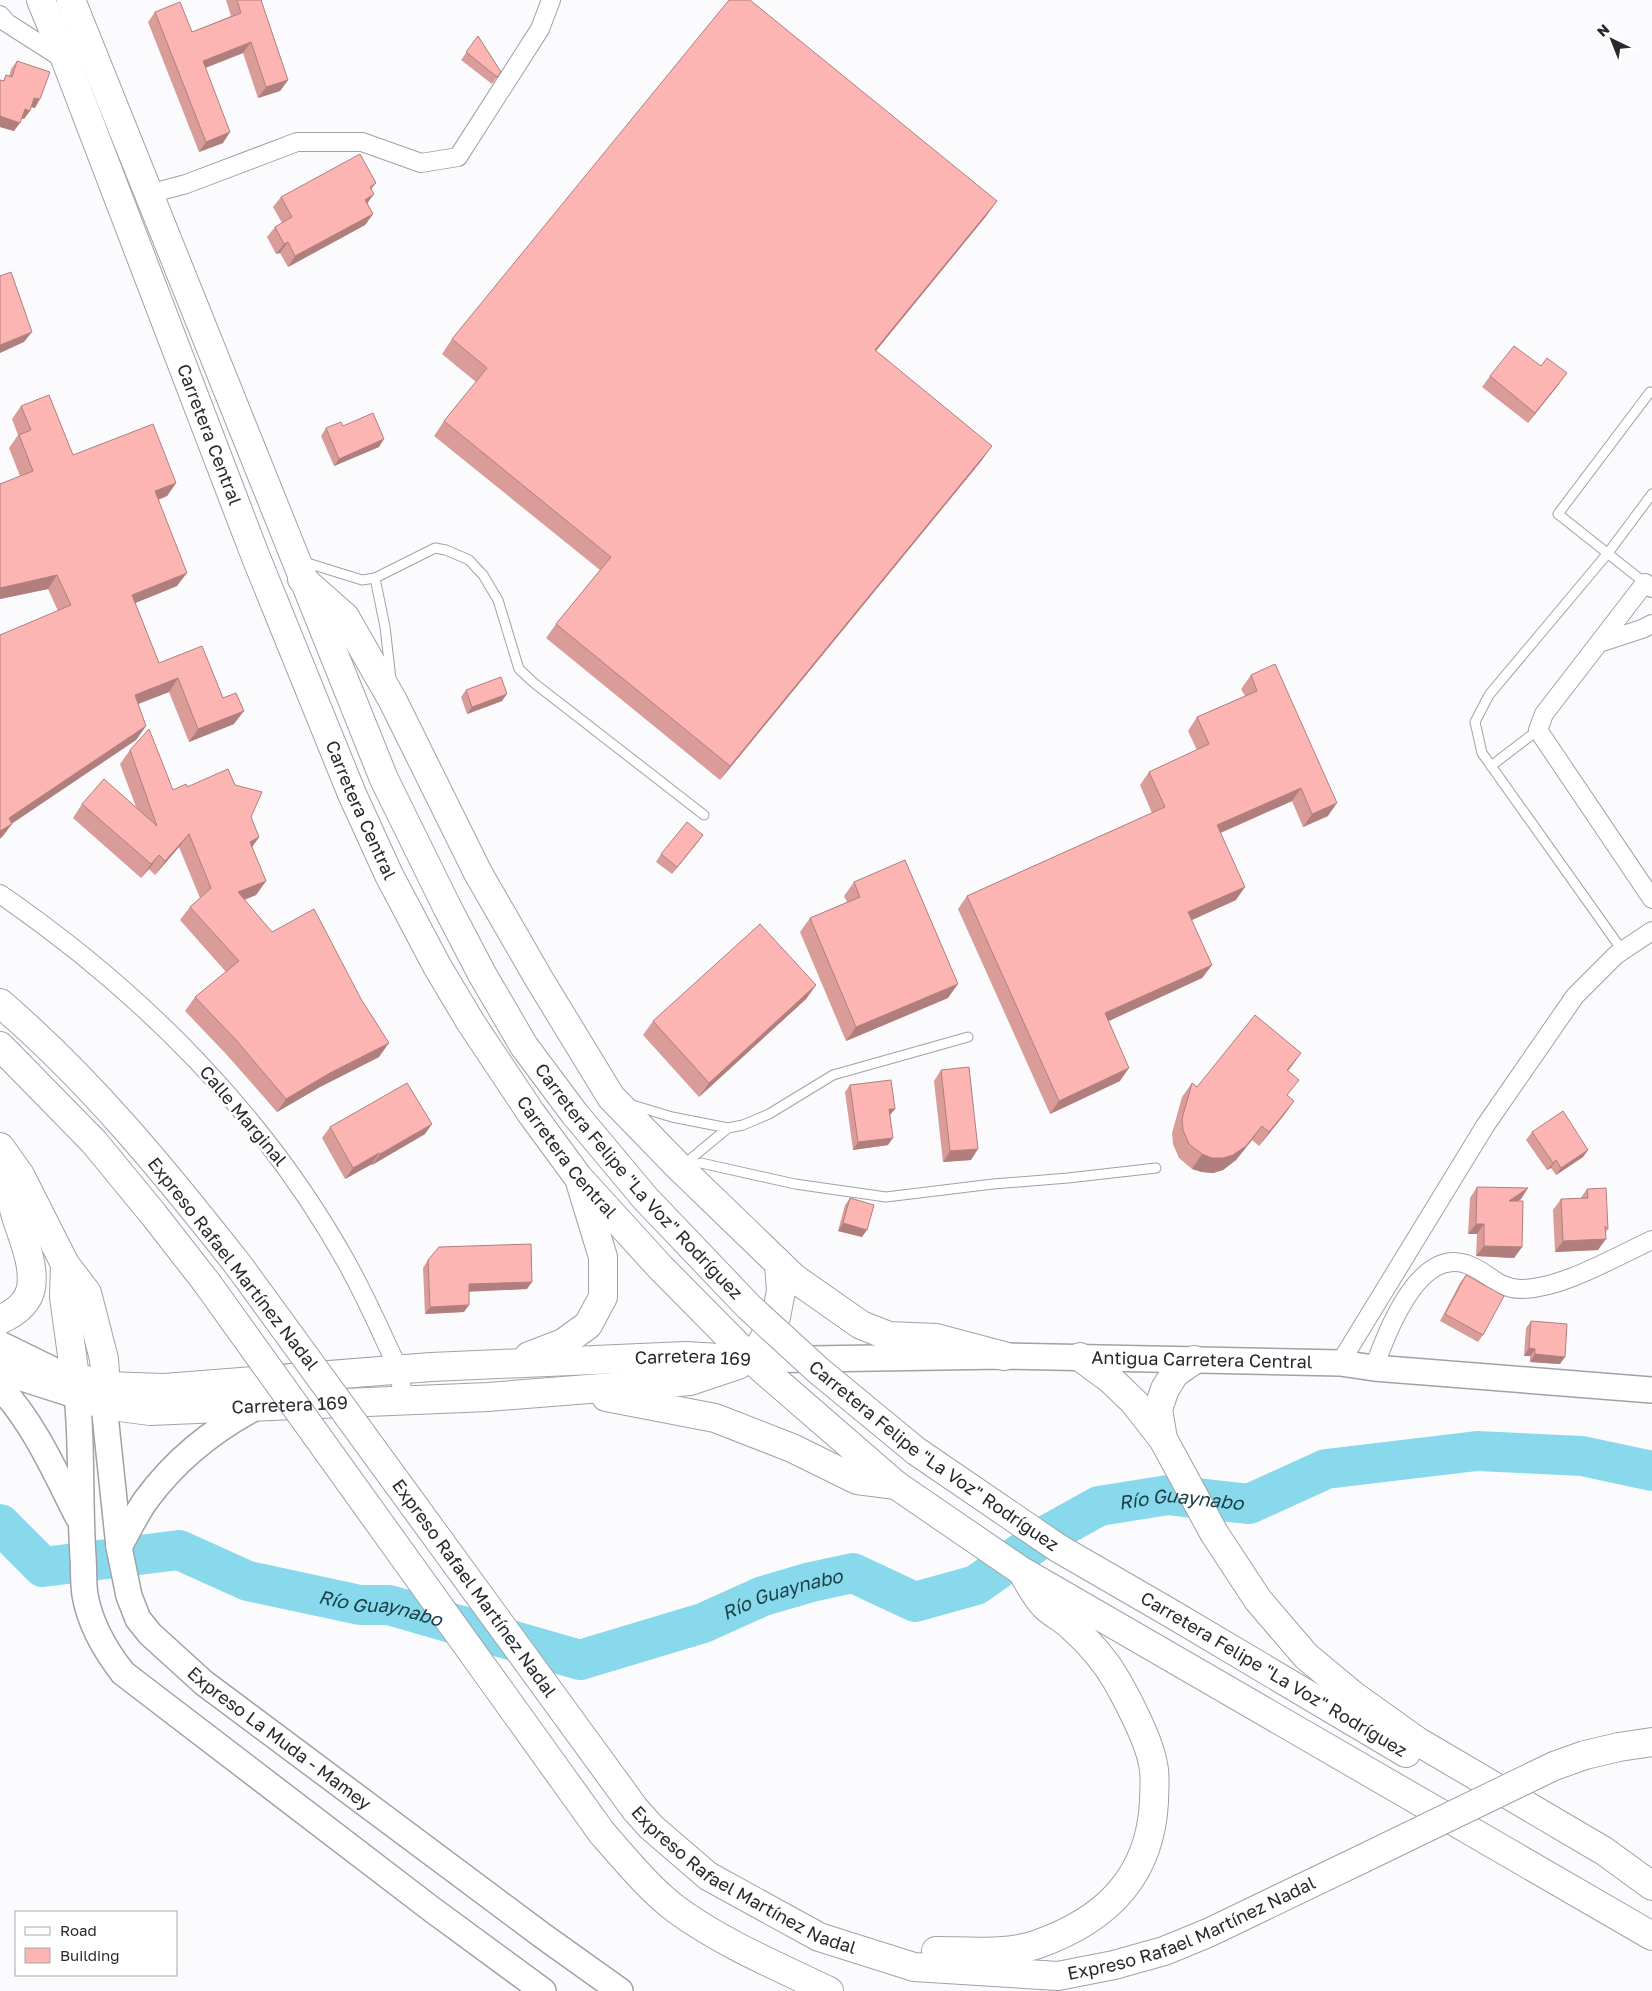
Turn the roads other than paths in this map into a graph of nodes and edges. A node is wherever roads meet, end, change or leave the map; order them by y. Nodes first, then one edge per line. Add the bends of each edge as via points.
1 (41, 0) edge
2 (71, 0) edge
3 (552, 0) edge
4 (2, 22) edge
5 (66, 61) junction
6 (149, 194) junction
7 (1650, 392) dead end
8 (1652, 494) edge
9 (1608, 553) junction
10 (298, 568) junction
11 (375, 578) junction
12 (1649, 586) edge
13 (1652, 624) edge
14 (1599, 643) junction
15 (393, 701) junction
16 (1538, 730) junction
17 (1491, 766) junction
18 (704, 816) dead end
19 (0, 894) edge
20 (1652, 899) edge
21 (1652, 931) edge
22 (1622, 950) junction
23 (482, 974) joint
24 (0, 1004) edge
25 (968, 1037) dead end
26 (0, 1046) edge
27 (611, 1097) junction
28 (728, 1128) junction
29 (0, 1147) edge
30 (0, 1159) edge
31 (680, 1168) junction
32 (1156, 1168) dead end
33 (578, 1177) junction
34 (1652, 1240) edge
35 (65, 1264) junction
36 (779, 1264) junction
37 (0, 1320) edge
38 (0, 1344) edge
39 (1004, 1356) junction
40 (1080, 1357) junction
41 (752, 1360) junction
42 (1194, 1360) junction
43 (1340, 1363) junction
44 (507, 1364) junction
45 (0, 1368) edge
46 (1374, 1368) junction
47 (398, 1370) junction
48 (76, 1386) junction
49 (580, 1390) junction
50 (1652, 1390) edge
51 (105, 1395) junction
52 (8, 1396) edge
53 (404, 1401) junction
54 (258, 1406) junction
55 (1163, 1439) junction
56 (896, 1485) junction
57 (80, 1522) junction
58 (119, 1547) junction
59 (1020, 1570) junction
60 (1652, 1742) edge
61 (1652, 1886) edge
62 (1652, 1900) edge
63 (1652, 1936) edge
64 (862, 1950) junction
65 (543, 1991) edge
66 (620, 1991) edge
67 (829, 1991) edge

1 - 5 highway, Carretera Central
2 - 6 highway, Carretera Central
3 - 6 street via 540,29 458,156 421,163 362,142 297,142 186,184
4 - 5 street
5 - 33 highway, Carretera Central via 251,546 356,803 389,875 471,1023
6 - 10 highway, Carretera Central
7 - 9 lane via 1558,514
8 - 9 lane
9 - 12 lane
9 - 17 lane via 1489,695 1475,722 1482,753
10 - 11 lane via 362,580
10 - 15 highway via 344,617
10 - 23 highway, Carretera Central via 384,779
11 - 15 lane via 385,627
11 - 18 lane via 434,548 469,560 483,575 498,600 519,669
12 - 14 street
13 - 14 street
14 - 16 street via 1544,714
15 - 27 highway via 478,873
16 - 17 lane
16 - 20 street
17 - 22 lane
19 - 47 street, Calle Marginal via 97,966 150,1013 206,1070 267,1142 324,1222 364,1294
21 - 22 street
22 - 43 street via 1575,996 1485,1126
23 - 62 highway, Carretera Felipe "La Voz" Rodríguez, bridge via 524,1046 574,1113 645,1198 749,1307 819,1371 916,1451 1058,1548
24 - 64 highway, Expreso Rafael Martínez Nadal, bridge via 27,1026 114,1115 177,1187 239,1266 651,1827 708,1876 819,1937
25 - 28 lane via 833,1075 768,1114
26 - 67 highway, Expreso Rafael Martínez Nadal, bridge via 94,1142 154,1215 602,1833 630,1865 676,1909 738,1948
27 - 28 lane via 672,1117
27 - 31 highway
28 - 31 lane
29 - 35 highway via 20,1175
30 - 37 highway via 30,1258 31,1276 31,1290 24,1303 15,1313
31 - 32 lane via 701,1163 795,1184 886,1197
31 - 36 highway
33 - 41 highway, Carretera Central via 661,1268
33 - 44 highway via 603,1257 604,1297 588,1325 563,1342
34 - 46 street via 1556,1284 1520,1289 1501,1286 1468,1264 1454,1261 1437,1266 1424,1275 1408,1295 1386,1333
35 - 48 highway via 64,1296
35 - 51 highway via 87,1293 104,1359
36 - 39 highway via 861,1325 889,1336 936,1338
36 - 41 highway via 781,1291 776,1318
38 - 48 main road, Carretera 169 via 59,1373
39 - 40 main road, Antigua Carretera Central
39 - 41 main road, Antigua Carretera Central
40 - 42 main road, Antigua Carretera Central
40 - 55 highway via 1134,1402
41 - 44 highway, Carretera 169 via 686,1356
41 - 49 highway, Carretera 169 via 690,1381
41 - 56 highway, Carretera Central
42 - 43 main road, Antigua Carretera Central
42 - 55 highway via 1175,1373 1165,1389 1158,1409
43 - 46 main road, Antigua Carretera Central
44 - 47 highway, Carretera 169
45 - 48 main road, Carretera 169 via 22,1378
46 - 50 main road, Antigua Carretera Central
47 - 51 highway, Carretera 169
47 - 53 street, Calle Marginal
48 - 51 highway, Carretera 169
48 - 57 main road via 81,1446
49 - 53 highway, Carretera 169
49 - 56 highway via 715,1418 792,1448 857,1480
51 - 54 highway, Carretera 169 via 150,1411
51 - 58 main road, Expreso La Muda - Mamey
52 - 57 main road via 32,1430
53 - 54 highway, Carretera 169
54 - 58 main road via 229,1421 198,1444 169,1472 146,1501
55 - 61 highway via 1214,1533 1258,1600 1306,1656 1354,1696 1417,1741 1604,1851
56 - 59 highway, Carretera Felipe "La Voz" Rodríguez
57 - 65 main road via 85,1595 96,1630 123,1673
58 - 66 main road, Expreso La Muda - Mamey via 129,1596 138,1619 170,1654 274,1736
59 - 63 highway, Carretera Felipe "La Voz" Rodríguez
59 - 64 highway via 1044,1606 1095,1648 1117,1681 1145,1739 1156,1779 1153,1824 1146,1847 1129,1882 1109,1906 1076,1927 1036,1945 996,1952
60 - 64 highway, Expreso Rafael Martínez Nadal, bridge via 1569,1759 1208,1933 1164,1951 1114,1965 1058,1976 914,1966

